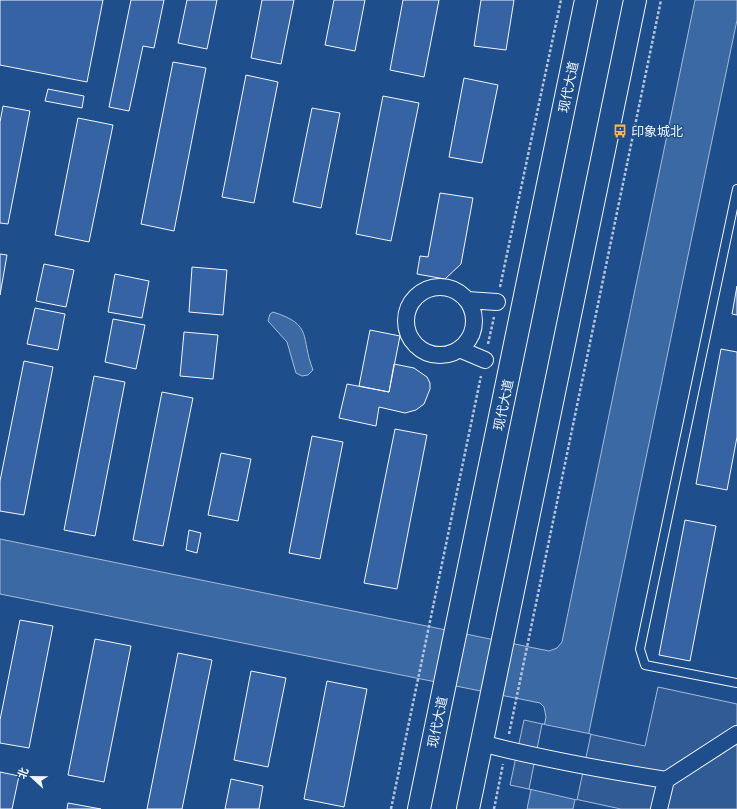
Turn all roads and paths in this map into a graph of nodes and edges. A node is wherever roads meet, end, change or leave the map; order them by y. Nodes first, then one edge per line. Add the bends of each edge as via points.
1 (561, 0) edge
2 (586, 0) edge
3 (635, 0) edge
4 (661, 0) edge
5 (737, 189) edge
6 (467, 300) junction
7 (497, 302) junction
8 (459, 349) junction
9 (485, 360) junction
10 (737, 683) edge
11 (516, 701) dead end
12 (737, 734) edge
13 (482, 743) junction
14 (666, 780) junction
15 (391, 809) edge
16 (419, 809) edge
17 (468, 809) edge
18 (659, 809) edge

1 - 7 path
2 - 16 main road, 现代大道
3 - 13 main road
4 - 11 path
5 - 10 lane via 640,649 644,665
6 - 7 street
6 - 8 street via 474,321 472,332
6 - 8 street via 450,288 427,289 410,304 406,315 406,327 410,338 423,350 438,355 449,354
7 - 9 path
8 - 9 street
9 - 15 path
12 - 14 street
13 - 14 street via 598,769
13 - 17 main road
14 - 18 street

